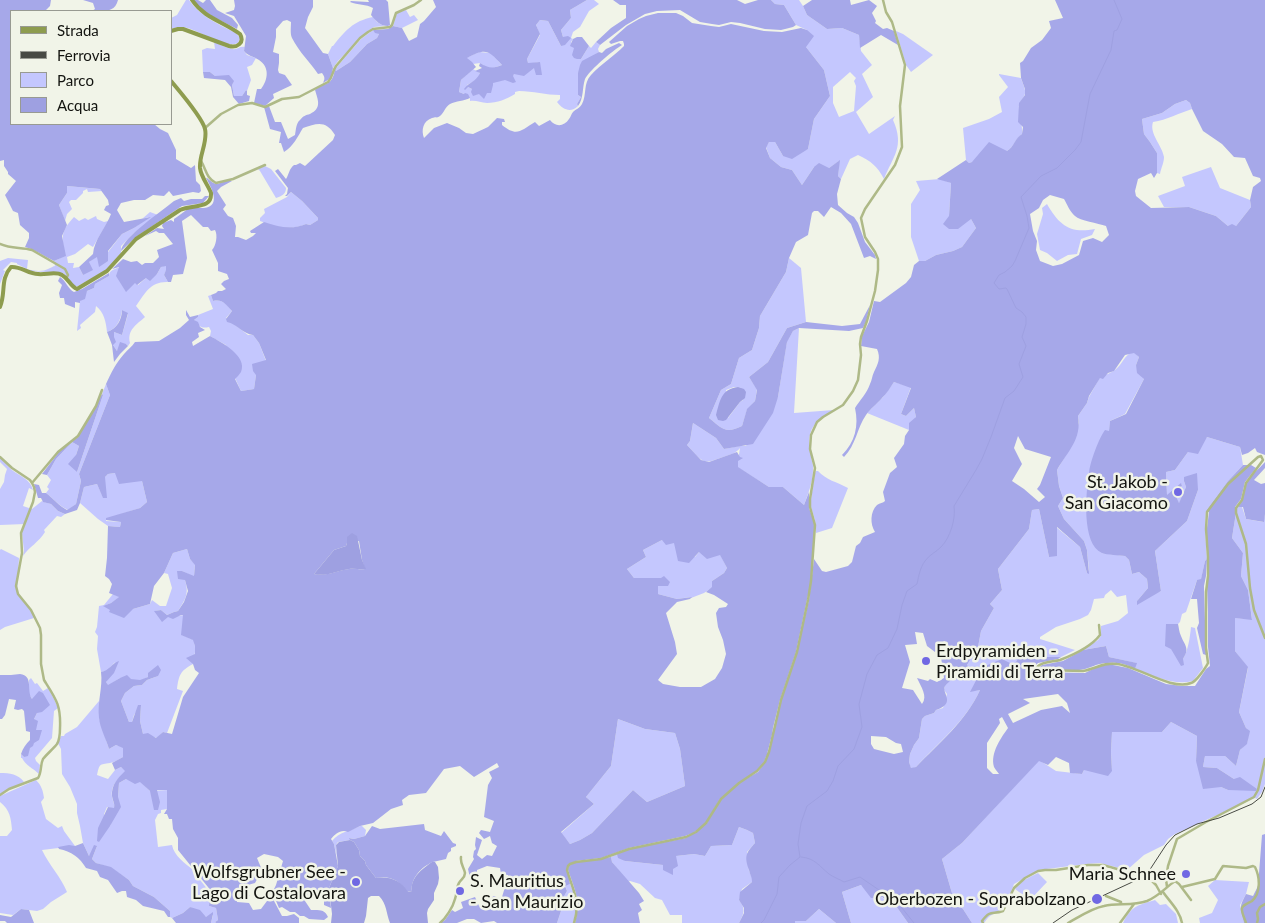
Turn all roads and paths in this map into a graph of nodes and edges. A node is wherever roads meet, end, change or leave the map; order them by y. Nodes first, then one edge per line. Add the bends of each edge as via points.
1 (192, 0) edge
2 (421, 0) edge
3 (884, 0) edge
4 (172, 31) edge
5 (172, 82) edge
6 (205, 128) junction
7 (200, 161) junction
8 (265, 165) dead end
9 (0, 244) edge
10 (66, 279) junction
11 (0, 307) edge
12 (102, 390) dead end
13 (0, 457) edge
14 (32, 483) junction
15 (1099, 625) dead end
16 (1265, 638) edge
17 (1265, 760) edge
18 (1264, 765) edge
19 (0, 795) edge
20 (460, 857) dead end
21 (1167, 887) junction
22 (1182, 888) junction
23 (1162, 893) junction
24 (1106, 896) dead end
25 (1191, 900) dead end
26 (1121, 904) junction
27 (1134, 904) junction
28 (1265, 904) edge
29 (440, 923) edge
30 (574, 923) edge
31 (983, 923) edge
32 (1068, 923) edge
33 (1120, 923) edge
34 (1182, 923) edge
35 (1246, 923) edge
36 (1257, 923) edge

1 - 4 main road via 208,17 240,34 242,41 236,46 229,46 183,29
2 - 6 street via 396,13 390,27 364,34 339,61 332,79 325,84 299,97 282,99 265,107 238,105
3 - 30 street via 905,65 900,106 902,147 895,165 861,218 865,237 878,258 878,270 861,337 858,380 849,398 817,422 811,435 810,449 815,468 810,499 815,525 811,581 797,652 769,752 758,771 721,799 706,823 696,832 601,859 570,864 567,870 578,905
5 - 6 main road
6 - 7 main road
7 - 8 street via 206,174 216,183
7 - 10 main road via 202,174 212,193 208,204 185,207 145,232 107,271 79,288 72,287
9 - 10 street via 32,250 65,269
10 - 11 main road via 60,274 34,274 11,267 2,284
12 - 14 street via 78,436 58,452
13 - 14 street
14 - 19 street via 35,492 21,531 22,553 16,586 40,628 43,676 58,704 60,735 43,760 38,778
15 - 16 street via 1100,635 1096,641 1066,657 1037,667 1083,671 1099,665 1118,664 1157,679 1193,683 1208,663 1207,512 1228,484 1261,456 1263,460 1246,483 1236,513 1246,544 1254,610
17 - 18 street
18 - 21 street via 1254,797 1177,839 1166,874
20 - 29 street via 464,876 458,884 453,905
21 - 22 street via 1175,881
21 - 23 street
22 - 25 street
22 - 35 street via 1215,878 1222,866 1255,867 1258,875 1256,896 1242,908
23 - 27 street
23 - 31 street via 1149,878 1103,865 1038,871 1013,889 1003,911 992,912
23 - 34 street via 1176,909
24 - 26 street
26 - 27 street
26 - 32 street via 1101,906
27 - 33 street
28 - 36 street via 1257,913

